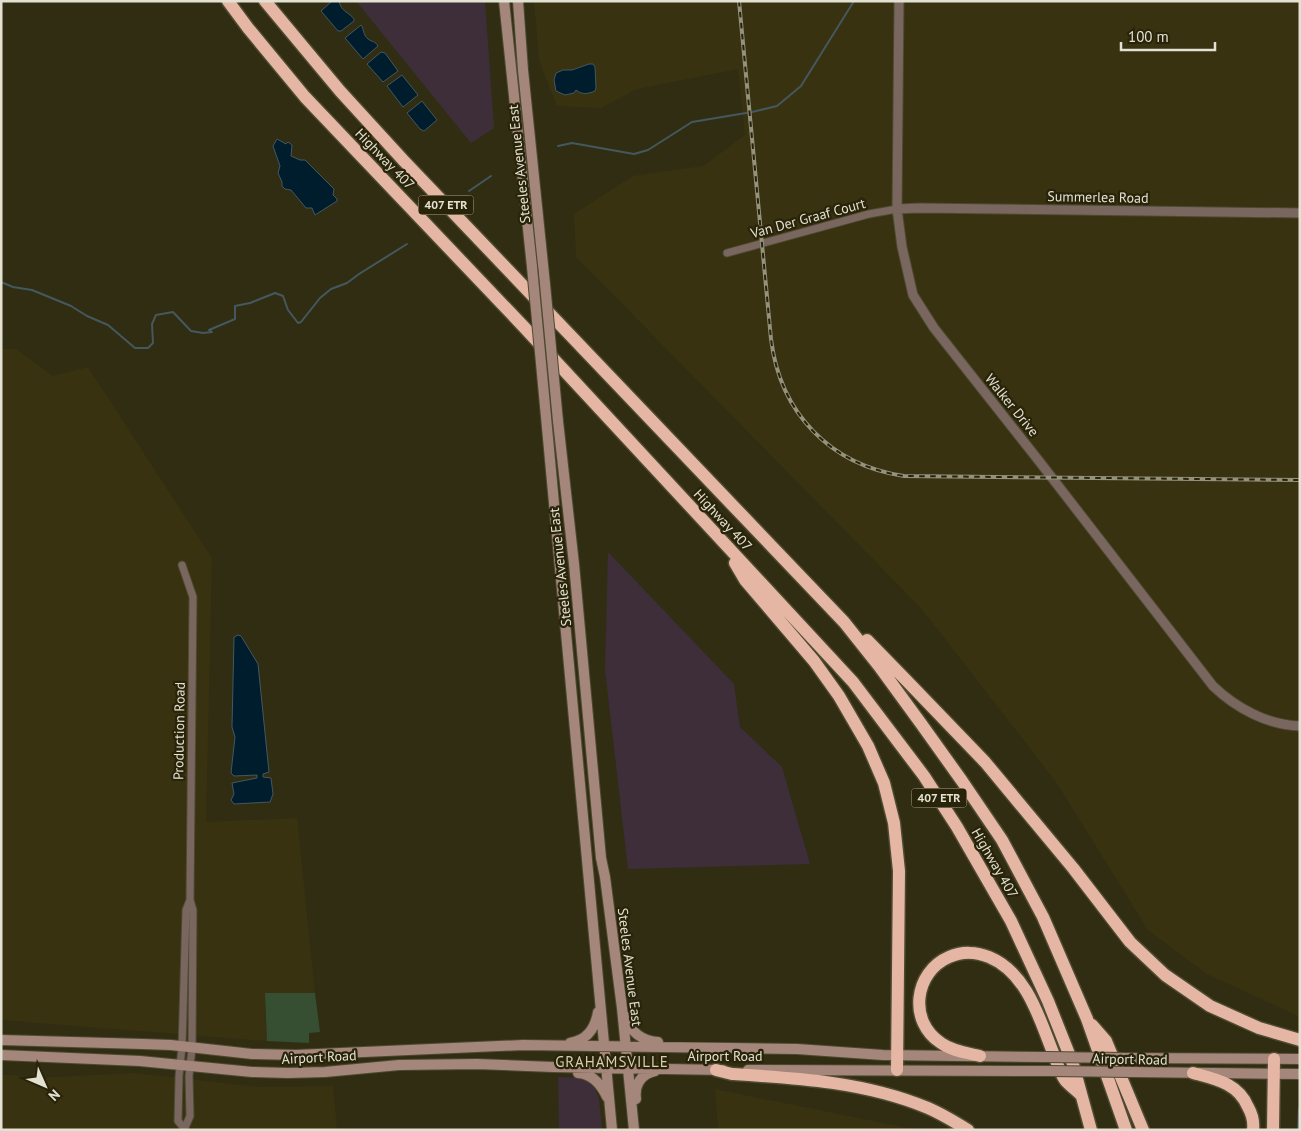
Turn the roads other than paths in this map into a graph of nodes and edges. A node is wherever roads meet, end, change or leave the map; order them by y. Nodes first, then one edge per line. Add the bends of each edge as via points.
1 (228, 1) edge
2 (265, 1) edge
3 (504, 1) edge
4 (518, 1) edge
5 (899, 1) edge
6 (897, 209) junction
7 (1300, 213) edge
8 (727, 253) dead end
9 (725, 545) junction
10 (182, 565) dead end
11 (844, 622) junction
12 (1300, 726) edge
13 (600, 1004) junction
14 (622, 1008) junction
15 (1087, 1019) junction
16 (1, 1040) edge
17 (1300, 1040) edge
18 (556, 1046) junction
19 (187, 1047) junction
20 (604, 1047) junction
21 (626, 1047) junction
22 (695, 1048) junction
23 (1, 1055) edge
24 (897, 1055) junction
25 (980, 1056) junction
26 (1274, 1059) junction
27 (1300, 1059) edge
28 (185, 1066) junction
29 (553, 1067) junction
30 (606, 1068) junction
31 (628, 1069) junction
32 (668, 1069) junction
33 (716, 1070) junction
34 (897, 1070) junction
35 (1193, 1073) junction
36 (1274, 1074) junction
37 (1300, 1074) edge
38 (1081, 1096) junction
39 (609, 1104) junction
40 (632, 1118) junction
41 (184, 1129) edge
42 (612, 1130) edge
43 (634, 1130) edge
44 (968, 1130) edge
45 (1091, 1130) edge
46 (1126, 1130) edge
47 (1143, 1130) edge
48 (1253, 1130) edge
49 (1273, 1130) edge

1 - 9 highway, Highway 407 / 407 ETR via 305,97
2 - 11 highway, Highway 407 / 407 ETR via 404,162
3 - 13 main road, Steeles Avenue East, bridge
4 - 14 main road, Steeles Avenue East, bridge via 601,858
5 - 6 street, Walker Drive
6 - 7 street, Summerlea Road
6 - 8 street, Van Der Graaf Court
6 - 12 street, Walker Drive via 913,295 939,335 1212,686 1258,716 1289,726
9 - 24 highway via 744,580 839,696 868,746 884,783 894,823 899,870
9 - 38 highway, Highway 407 / 407 ETR via 853,682 958,827 1011,921 1044,992 1073,1064
10 - 19 street, Production Road via 193,597 190,900 193,910
11 - 15 highway, Highway 407 / 407 ETR via 922,725 1002,840 1043,917
11 - 17 highway via 876,649 985,762 1130,942 1165,975 1210,1006 1259,1028
13 - 18 main road via 596,1023 589,1033 576,1042
13 - 20 main road, Steeles Avenue East
14 - 21 main road, Steeles Avenue East
14 - 22 main road via 628,1024 641,1038 654,1042 686,1043
15 - 46 highway, Highway 407 / 407 ETR
15 - 47 highway via 1106,1041
16 - 19 main road, Airport Road
18 - 19 main road, Airport Road via 500,1045 296,1055
18 - 20 main road, Airport Road
19 - 28 street, Production Road
20 - 21 main road, Airport Road
20 - 30 main road, Steeles Avenue East
21 - 22 main road, Airport Road
21 - 31 main road, Steeles Avenue East
22 - 24 main road, Airport Road via 797,1049
23 - 28 main road, Airport Road
24 - 25 main road, Airport Road
24 - 34 highway
25 - 26 main road, Airport Road, bridge
25 - 38 highway via 941,1043 926,1028 920,1011 920,991 927,974 944,959 958,954 978,953 995,959 1018,979 1034,1005 1064,1079
26 - 27 main road, Airport Road
26 - 36 highway
28 - 29 main road, Airport Road via 288,1073 399,1065
28 - 41 street via 190,1116
28 - 41 street via 178,1121
29 - 30 main road, Airport Road
29 - 39 main road via 563,1072 588,1074 602,1086
30 - 31 main road, Airport Road
30 - 39 main road, Steeles Avenue East
31 - 32 main road, Airport Road
31 - 40 main road, Steeles Avenue East
32 - 33 main road, Airport Road
32 - 40 main road via 648,1072 639,1082
33 - 34 main road, Airport Road
33 - 44 highway via 844,1084 875,1091 928,1108
34 - 35 main road, Airport Road, bridge
35 - 36 main road, Airport Road
35 - 48 highway via 1221,1081 1238,1091 1246,1100
36 - 37 main road, Airport Road
36 - 49 highway
38 - 45 highway, Highway 407 / 407 ETR
39 - 42 main road, Steeles Avenue East
40 - 43 main road, Steeles Avenue East

